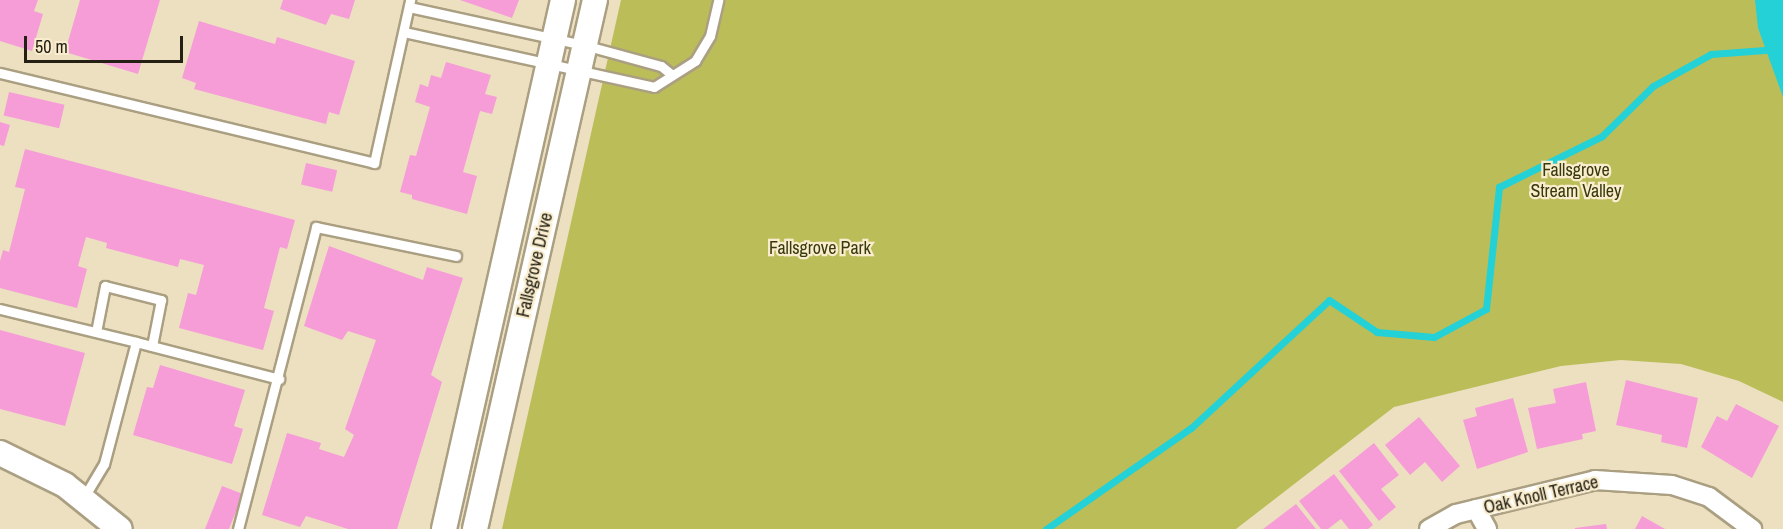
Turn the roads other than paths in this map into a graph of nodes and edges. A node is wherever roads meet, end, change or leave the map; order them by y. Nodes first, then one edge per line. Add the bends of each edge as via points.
1 (563, 0) edge
2 (595, 0) edge
3 (718, 0) edge
4 (409, 4) edge
5 (404, 32) junction
6 (554, 40) junction
7 (584, 45) junction
8 (549, 64) junction
9 (578, 71) junction
10 (0, 73) edge
11 (672, 75) junction
12 (456, 256) dead end
13 (0, 309) edge
14 (96, 332) junction
15 (136, 342) junction
16 (152, 346) junction
17 (279, 379) junction
18 (0, 453) edge
19 (83, 500) junction
20 (1476, 509) junction
21 (120, 529) edge
22 (238, 529) edge
23 (444, 529) edge
24 (475, 529) edge
25 (1429, 529) edge
26 (1488, 529) edge
27 (1752, 529) edge

1 - 6 street, Fallsgrove Drive
2 - 7 street, Fallsgrove Drive
3 - 11 lane via 710,36 695,61
4 - 5 lane
4 - 6 lane
5 - 8 lane
5 - 10 lane via 375,163
6 - 7 lane
6 - 8 street, Fallsgrove Drive
7 - 9 street, Fallsgrove Drive
7 - 11 lane via 661,66
8 - 9 lane
8 - 23 street, Fallsgrove Drive
9 - 11 lane via 654,87
9 - 24 street, Fallsgrove Drive
12 - 17 lane via 316,228
13 - 14 lane
14 - 15 lane
14 - 16 lane via 105,286 161,300
15 - 16 lane
15 - 19 lane via 104,464
16 - 17 lane
17 - 22 lane
18 - 19 street via 65,485
19 - 21 street
20 - 25 street, Oak Knoll Terrace via 1456,514
20 - 26 street
20 - 27 street, Oak Knoll Terrace via 1595,480 1643,482 1709,496

